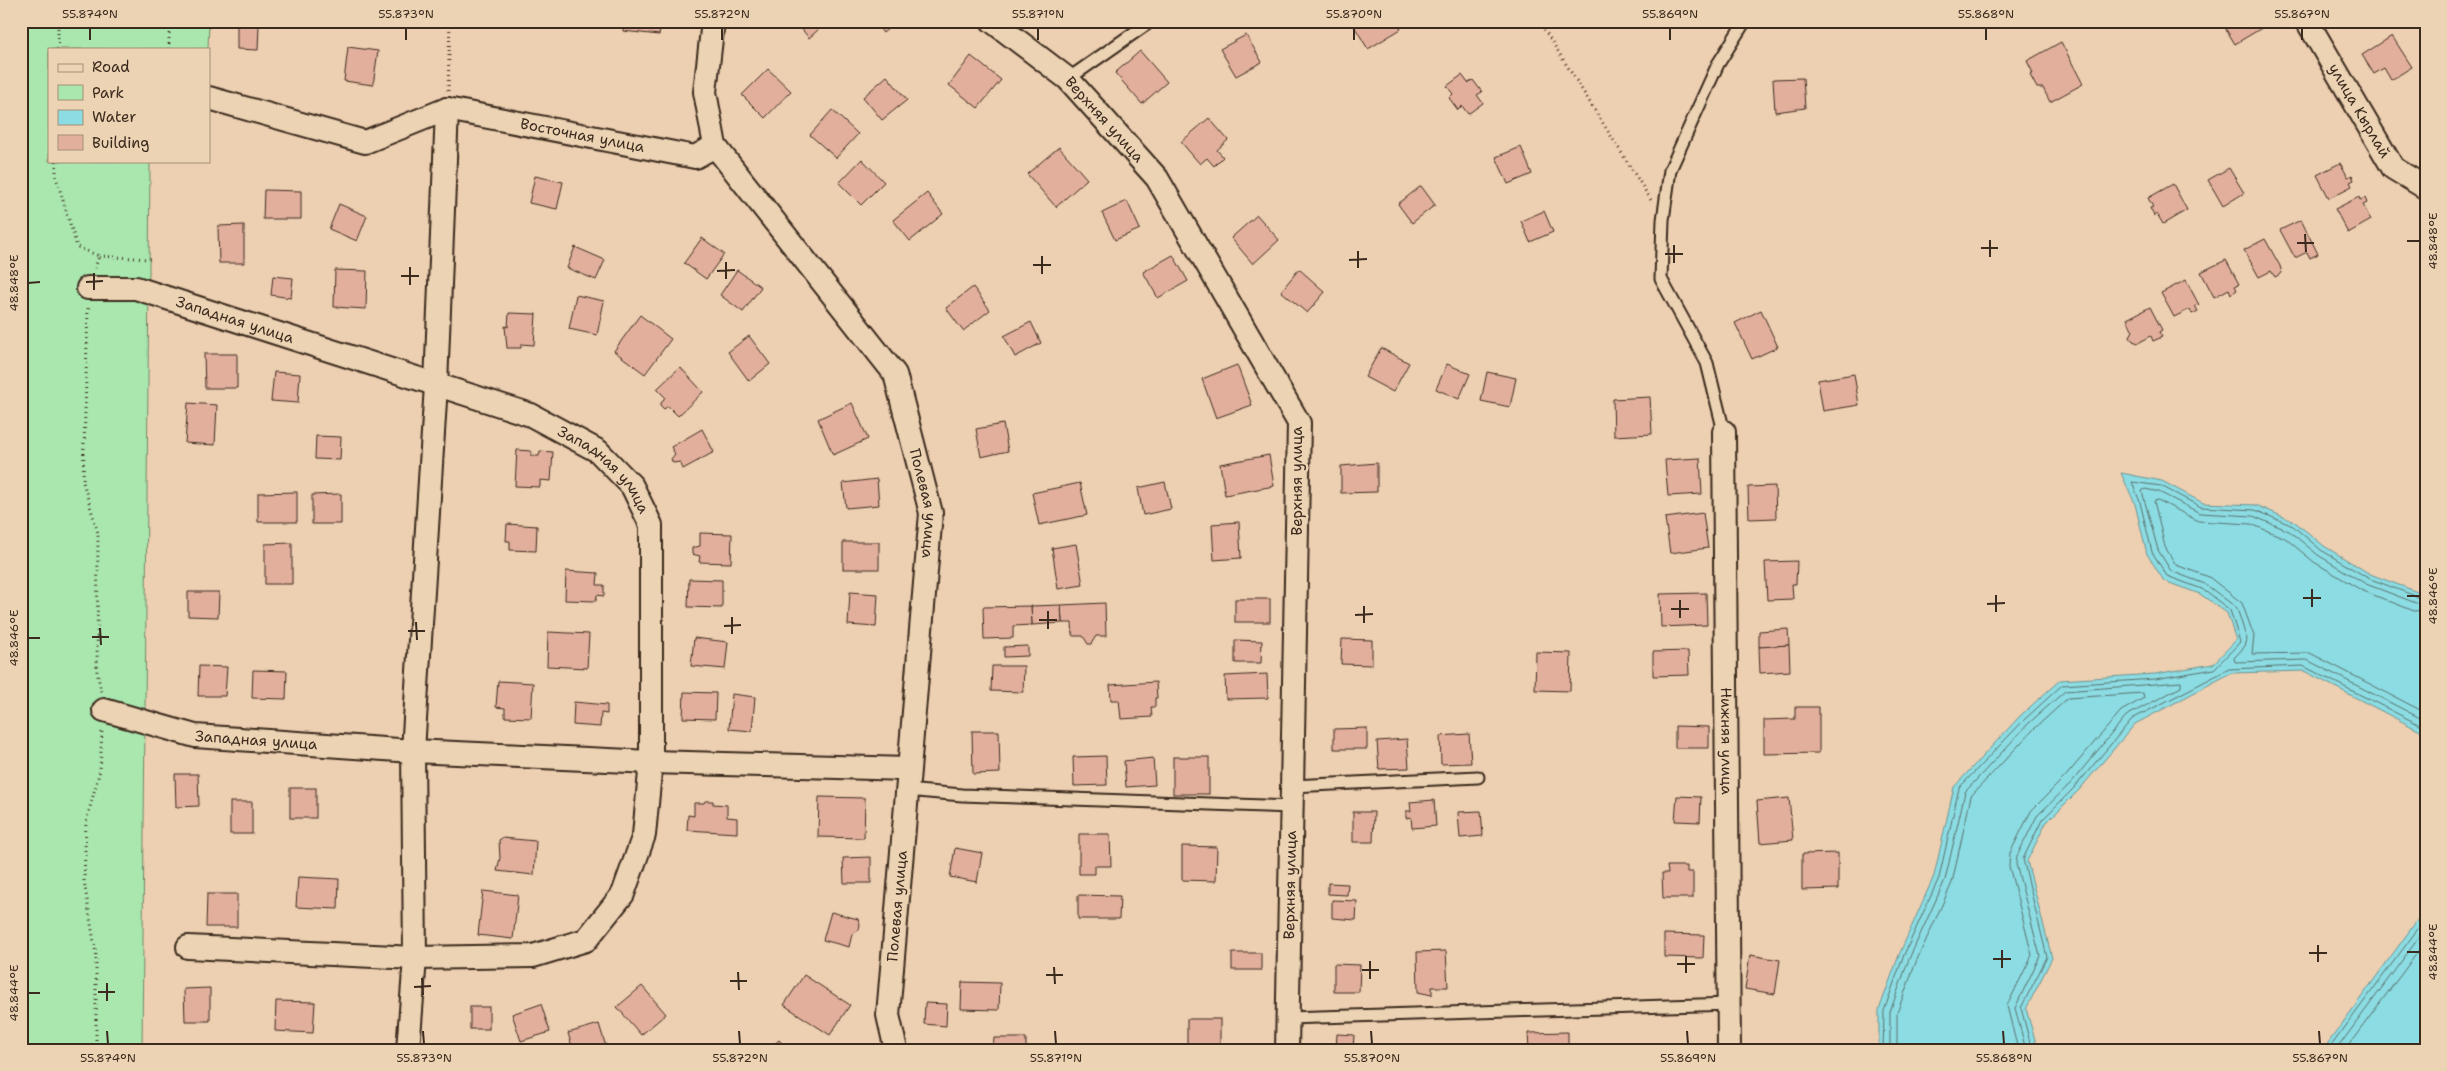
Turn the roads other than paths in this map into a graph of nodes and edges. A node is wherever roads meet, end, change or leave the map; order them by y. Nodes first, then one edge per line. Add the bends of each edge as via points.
1 (713, 21) edge
2 (992, 21) edge
3 (1151, 21) edge
4 (1744, 21) edge
5 (2307, 21) edge
6 (1068, 79) junction
7 (210, 98) edge
8 (448, 109) junction
9 (715, 146) junction
10 (2426, 188) edge
11 (88, 288) road end
12 (436, 385) junction
13 (1724, 432) joint
14 (104, 710) road end
15 (413, 751) junction
16 (651, 762) junction
17 (1478, 777) dead end
18 (907, 780) junction
19 (1292, 797) junction
20 (188, 947) dead end
21 (415, 958) junction
22 (1730, 1004) junction
23 (888, 1015) junction
24 (1288, 1018) junction
25 (408, 1050) edge
26 (879, 1050) edge
27 (896, 1050) edge
28 (1287, 1050) edge
29 (1729, 1050) edge

1 - 9 street, Полевая улица via 705,92
2 - 6 street, Верхняя улица
3 - 6 lane
4 - 13 lane via 1718,64 1670,170 1663,220 1661,280 1707,362
5 - 10 street, улица Кырлай via 2393,168
6 - 19 street, Верхняя улица via 1157,178 1300,423
7 - 8 street via 365,142
8 - 9 street, Восточная улица via 695,157
8 - 12 street
9 - 18 street, Полевая улица via 895,374 931,512
11 - 12 street, Западная улица via 136,288
12 - 15 street
12 - 16 street, Западная улица via 532,415 598,451 632,486 651,525
13 - 22 street, Нижняя улица
14 - 15 street, Западная улица via 195,736
15 - 16 street, Западная улица
15 - 21 street
16 - 18 street, Западная улица
16 - 21 street, Западная улица via 644,835 623,894 586,940 533,956
17 - 19 lane
18 - 19 lane via 962,795
18 - 23 street, Полевая улица
19 - 24 street, Верхняя улица
20 - 21 street, Западная улица
21 - 25 street
22 - 24 lane
22 - 29 street, Нижняя улица
23 - 26 street
23 - 27 street, Полевая улица
24 - 28 street, Верхняя улица

